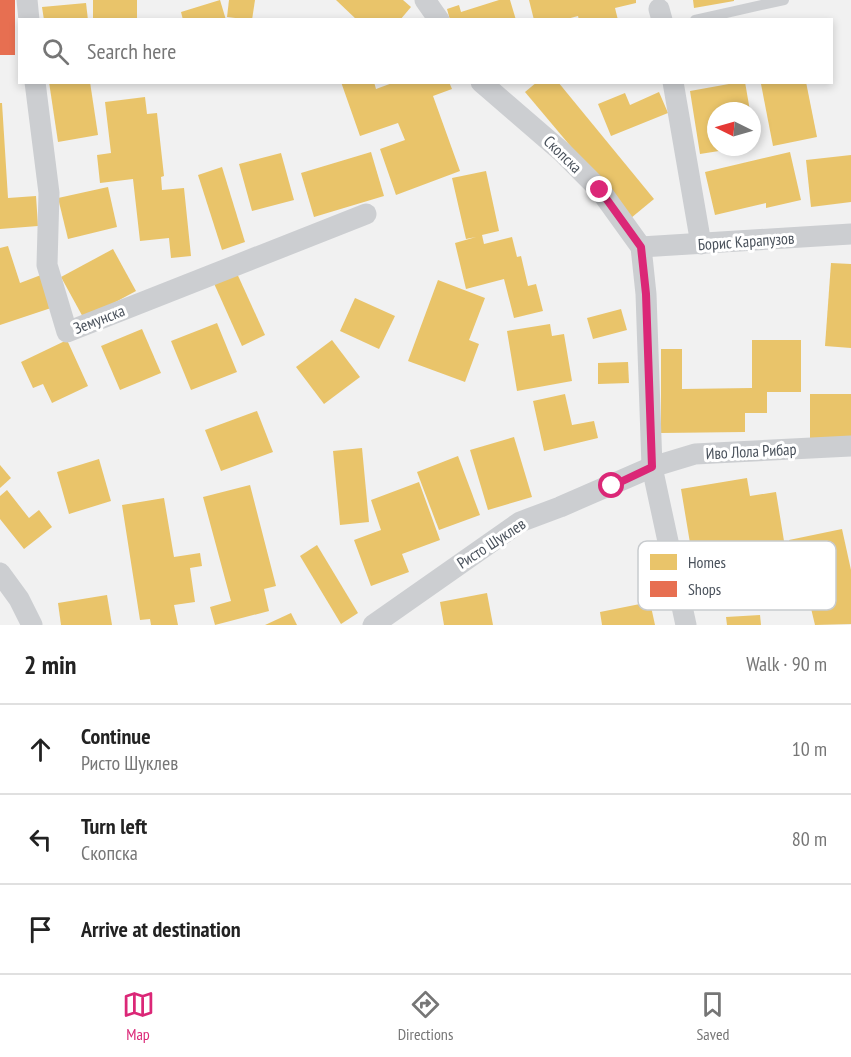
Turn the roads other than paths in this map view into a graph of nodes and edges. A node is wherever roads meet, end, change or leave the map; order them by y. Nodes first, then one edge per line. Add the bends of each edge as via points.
1 (27, 0) edge
2 (425, 0) edge
3 (784, 0) edge
4 (29, 18) edge
5 (438, 18) edge
6 (704, 18) edge
7 (35, 84) edge
8 (484, 84) edge
9 (673, 84) edge
10 (366, 214) dead end
11 (851, 234) edge
12 (701, 244) junction
13 (641, 247) junction
14 (851, 446) edge
15 (652, 467) junction
16 (668, 541) edge
17 (0, 573) edge
18 (683, 610) edge
19 (32, 625) edge
20 (373, 625) edge
21 (686, 625) edge

1 - 4 street
2 - 5 street
3 - 6 lane
7 - 10 street, Земунска via 49,193 47,265 67,332
8 - 13 street, Скопска via 600,190
9 - 12 street
11 - 12 street, Борис Карапузов
12 - 13 street, Борис Карапузов
13 - 15 street, Скопска
14 - 15 street, Иво Лола Рибар via 695,454
15 - 16 street, Скопска
15 - 20 street, Ристо Шуклев via 520,522
17 - 19 street
18 - 21 street, Скопска

